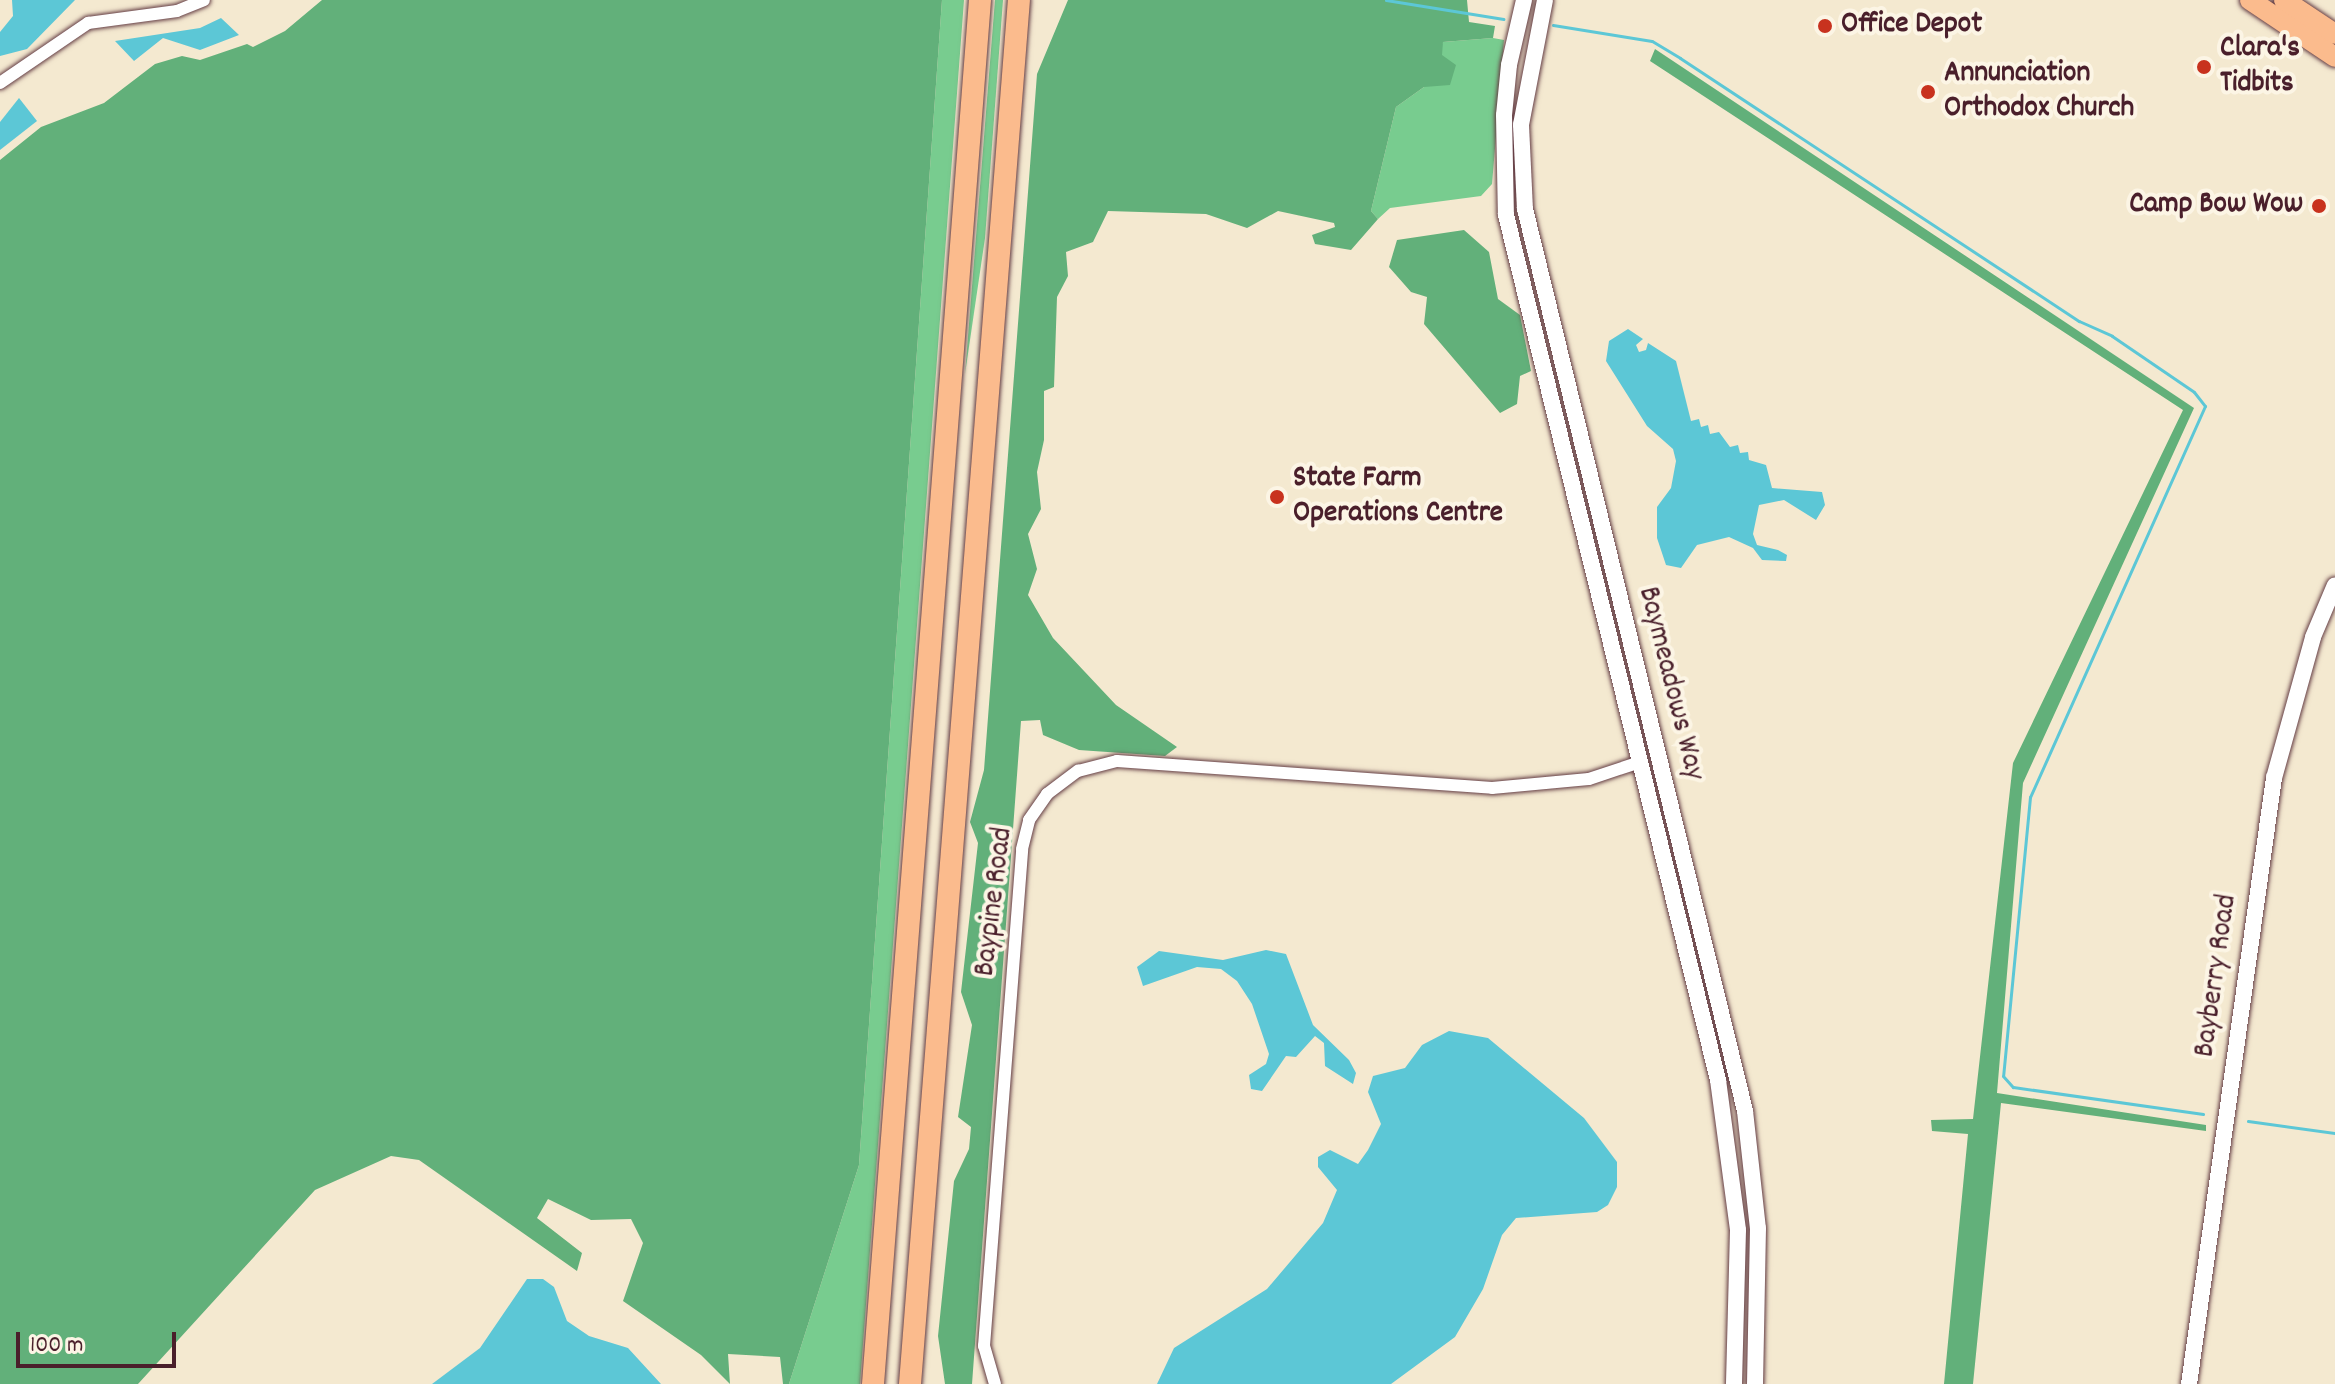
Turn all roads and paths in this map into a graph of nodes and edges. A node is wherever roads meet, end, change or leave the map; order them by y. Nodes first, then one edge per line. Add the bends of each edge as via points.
1 (204, 0) edge
2 (980, 0) edge
3 (1019, 0) edge
4 (1524, 0) edge
5 (1545, 0) edge
6 (2250, 0) edge
7 (2284, 0) edge
8 (2335, 34) edge
9 (2335, 57) edge
10 (0, 83) edge
11 (2335, 585) edge
12 (1640, 762) junction
13 (1758, 1228) junction
14 (1738, 1230) junction
15 (873, 1384) edge
16 (910, 1384) edge
17 (995, 1384) edge
18 (1734, 1384) edge
19 (1755, 1384) edge
20 (2189, 1384) edge

1 - 10 street via 177,11 88,23
2 - 15 highway
3 - 16 highway
4 - 12 street, Baymeadows Way via 1504,115 1506,215
5 - 13 street, Baymeadows Way via 1521,125 1525,209 1728,1029 1749,1133
6 - 9 main road
7 - 8 main road
11 - 20 street, Bayberry Road via 2308,652 2274,778
12 - 14 street, Baymeadows Way via 1718,1080
12 - 17 street, Baypine Road via 1589,779 1492,788 1117,761 1078,771 1047,794 1029,820 1022,849 984,1346
13 - 14 street
13 - 19 street, Baymeadows Way
14 - 18 street, Baymeadows Way

